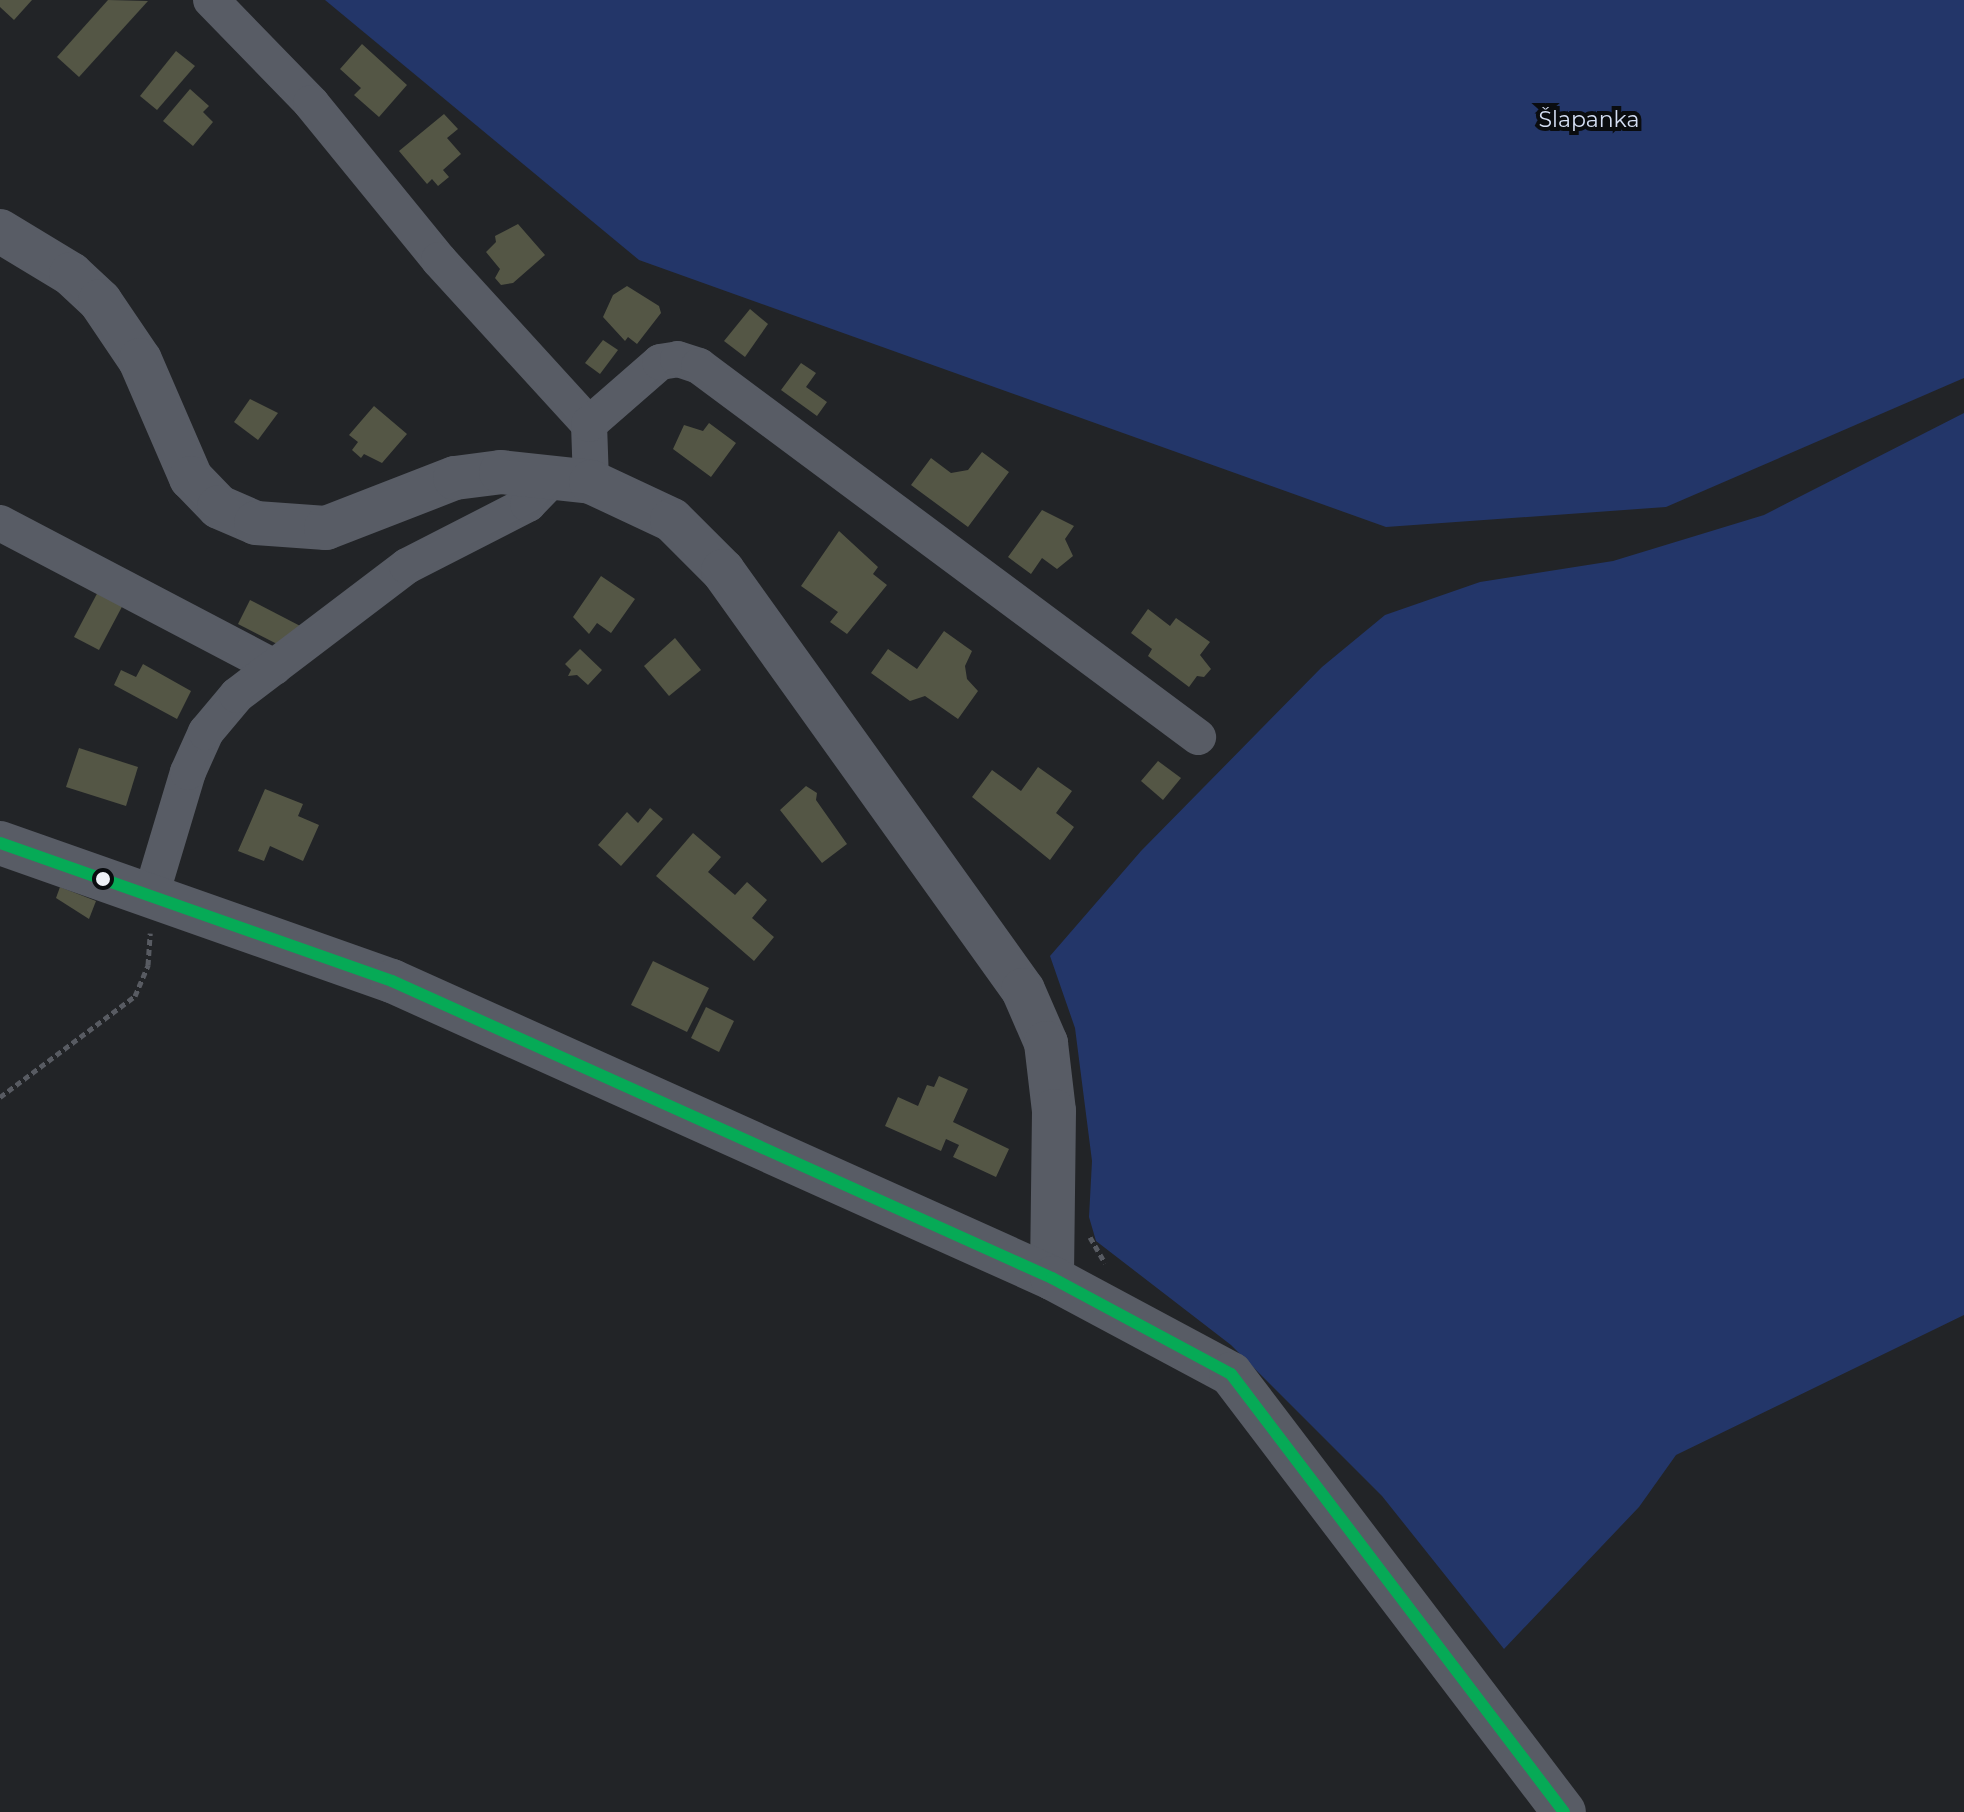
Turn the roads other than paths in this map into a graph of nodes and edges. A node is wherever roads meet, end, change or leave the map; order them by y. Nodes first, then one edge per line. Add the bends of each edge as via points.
1 (211, 0) edge
2 (0, 231) edge
3 (589, 424) junction
4 (574, 478) junction
5 (0, 523) edge
6 (274, 667) junction
7 (1198, 737) dead end
8 (0, 843) edge
9 (152, 892) junction
10 (1052, 1278) junction
11 (1564, 1812) edge

1 - 3 street via 311,103 439,260
2 - 4 street via 71,274 100,301 140,360 191,478 219,507 256,523 326,528 455,478 501,472
3 - 4 street
3 - 7 street via 660,362 678,359 699,366
4 - 6 street via 407,566
4 - 10 street via 672,520 723,571 1023,990 1046,1043 1054,1111
5 - 6 street
6 - 9 street via 237,695 206,732 188,772
8 - 9 street
9 - 10 street via 392,981
10 - 11 street via 1231,1374

